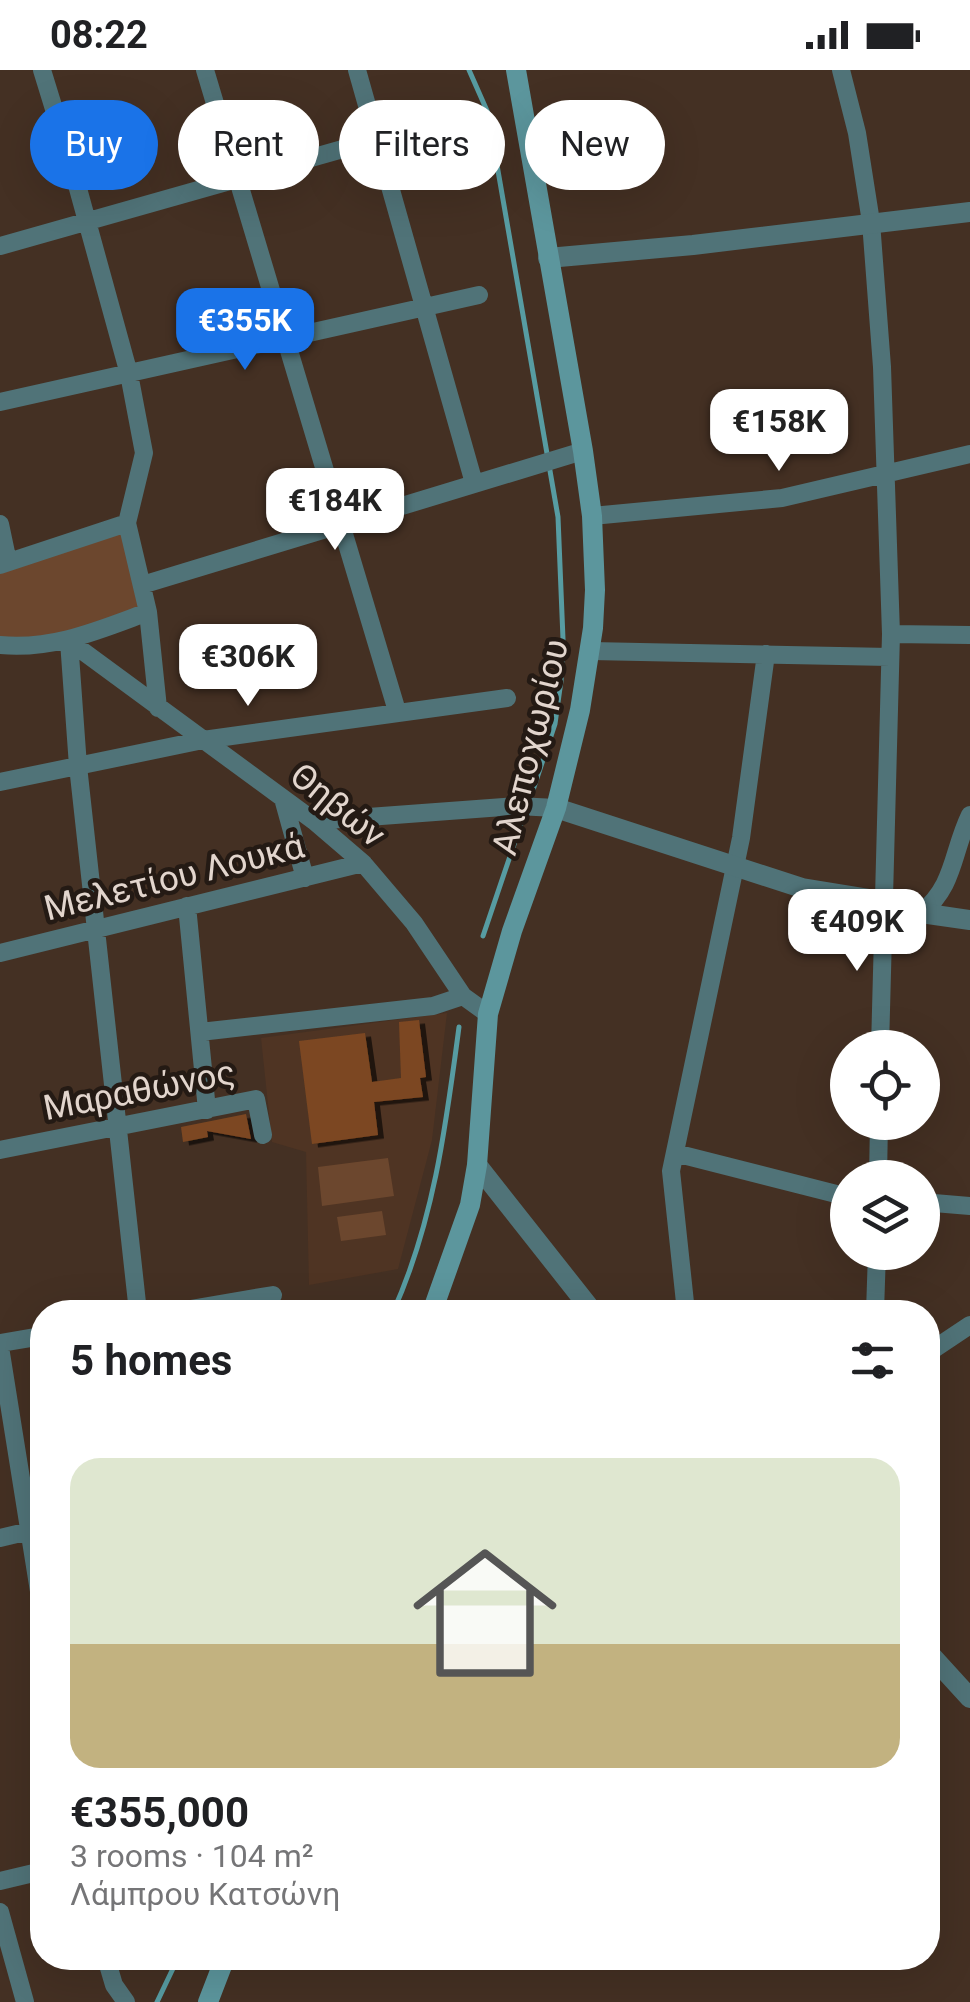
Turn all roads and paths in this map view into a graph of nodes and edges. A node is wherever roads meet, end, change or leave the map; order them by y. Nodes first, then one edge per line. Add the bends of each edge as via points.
1 (42, 70) edge
2 (205, 70) edge
3 (356, 70) edge
4 (516, 70) edge
5 (841, 70) edge
6 (215, 100) edge
7 (365, 100) edge
8 (197, 190) edge
9 (243, 190) edge
10 (390, 190) edge
11 (970, 212) edge
12 (87, 221) junction
13 (871, 222) junction
14 (0, 246) edge
15 (548, 258) junction
16 (479, 294) dead end
17 (423, 309) junction
18 (286, 340) junction
19 (129, 374) junction
20 (0, 402) edge
21 (574, 454) junction
22 (970, 454) edge
23 (885, 473) junction
24 (474, 484) junction
25 (592, 516) junction
26 (127, 523) junction
27 (0, 524) edge
28 (344, 525) junction
29 (4, 563) edge
30 (142, 585) junction
31 (148, 612) junction
32 (891, 634) junction
33 (970, 635) edge
34 (69, 641) junction
35 (0, 646) edge
36 (591, 651) junction
37 (766, 654) junction
38 (890, 657) junction
39 (507, 698) dead end
40 (158, 708) junction
41 (397, 711) junction
42 (203, 740) junction
43 (78, 766) junction
44 (0, 782) edge
45 (284, 802) junction
46 (551, 808) junction
47 (970, 815) edge
48 (314, 821) junction
49 (363, 863) junction
50 (733, 864) junction
51 (305, 878) junction
52 (882, 902) junction
53 (187, 906) junction
54 (922, 914) junction
55 (970, 920) edge
56 (95, 929) junction
57 (0, 953) edge
58 (464, 996) junction
59 (488, 1014) junction
60 (880, 1030) edge
61 (200, 1032) junction
62 (207, 1110) junction
63 (118, 1127) junction
64 (263, 1135) dead end
65 (0, 1150) edge
66 (675, 1153) junction
67 (477, 1164) junction
68 (830, 1192) edge
69 (940, 1204) edge
70 (970, 1206) edge
71 (876, 1270) edge
72 (273, 1295) dead end
73 (137, 1300) edge
74 (244, 1300) edge
75 (436, 1300) edge
76 (583, 1300) edge
77 (684, 1300) edge
78 (875, 1300) edge
79 (970, 1325) edge
80 (30, 1339) edge
81 (0, 1345) edge
82 (940, 1345) edge
83 (30, 1504) edge
84 (30, 1531) edge
85 (0, 1538) edge
86 (940, 1665) edge
87 (970, 1698) edge
88 (30, 1874) edge
89 (0, 1881) edge
90 (0, 1912) edge
91 (110, 1970) edge
92 (220, 1970) edge
93 (26, 2002) edge
94 (126, 2002) edge
95 (208, 2002) edge

1 - 12 street
2 - 6 street
3 - 7 street
4 - 15 main road, Αλεποχωρίου
5 - 13 street
8 - 12 street
9 - 18 street
10 - 17 street
11 - 13 street
12 - 14 street
12 - 19 street
13 - 15 street
13 - 23 street
15 - 21 main road, Αλεποχωρίου
16 - 17 street
17 - 18 street
17 - 24 street
18 - 19 street
18 - 28 street
19 - 20 street
19 - 26 street via 144,453
21 - 24 street
21 - 25 main road, Αλεποχωρίου
22 - 23 street
23 - 25 street via 782,498
23 - 32 street
24 - 28 street
25 - 36 main road, Αλεποχωρίου
26 - 29 street
26 - 30 street
27 - 29 street
28 - 30 street
28 - 41 street
30 - 31 street
31 - 34 street
31 - 40 street
32 - 33 street
32 - 38 street
34 - 35 street
34 - 40 street, Θηβών
34 - 43 street
36 - 37 street
36 - 46 main road, Αλεποχωρίου
37 - 38 street
37 - 50 street
38 - 52 street
39 - 41 street
40 - 42 street, Θηβών
41 - 42 street
42 - 43 street
42 - 45 street, Θηβών
43 - 44 street
43 - 56 street
45 - 48 street, Θηβών
45 - 51 street
46 - 48 street
46 - 50 street
46 - 59 main road, Αλεποχωρίου
47 - 54 street via 949,879
48 - 49 street, Θηβών
49 - 51 street, Μελετίου Λουκά
49 - 58 street, Θηβών
50 - 52 street via 802,888
50 - 66 street
51 - 53 street, Μελετίου Λουκά
52 - 54 street
52 - 60 street
53 - 56 street, Μελετίου Λουκά
53 - 61 street
54 - 55 street
56 - 57 street, Μελετίου Λουκά
56 - 63 street
58 - 59 street, Θηβών
58 - 61 street via 433,1006
59 - 67 main road, Αλεποχωρίου
61 - 62 street
62 - 63 street, Μαραθώνος
62 - 64 street, Μαραθώνος via 256,1099
63 - 65 street, Μαραθώνος
63 - 73 street
66 - 68 street
66 - 77 street via 670,1191
67 - 75 main road, Αλεποχωρίου via 470,1206
67 - 76 street
69 - 70 street
71 - 78 street
72 - 74 street
79 - 82 street
80 - 81 street
81 - 83 street
84 - 85 street
86 - 87 street
88 - 89 street
90 - 93 street
91 - 94 street
92 - 95 main road

